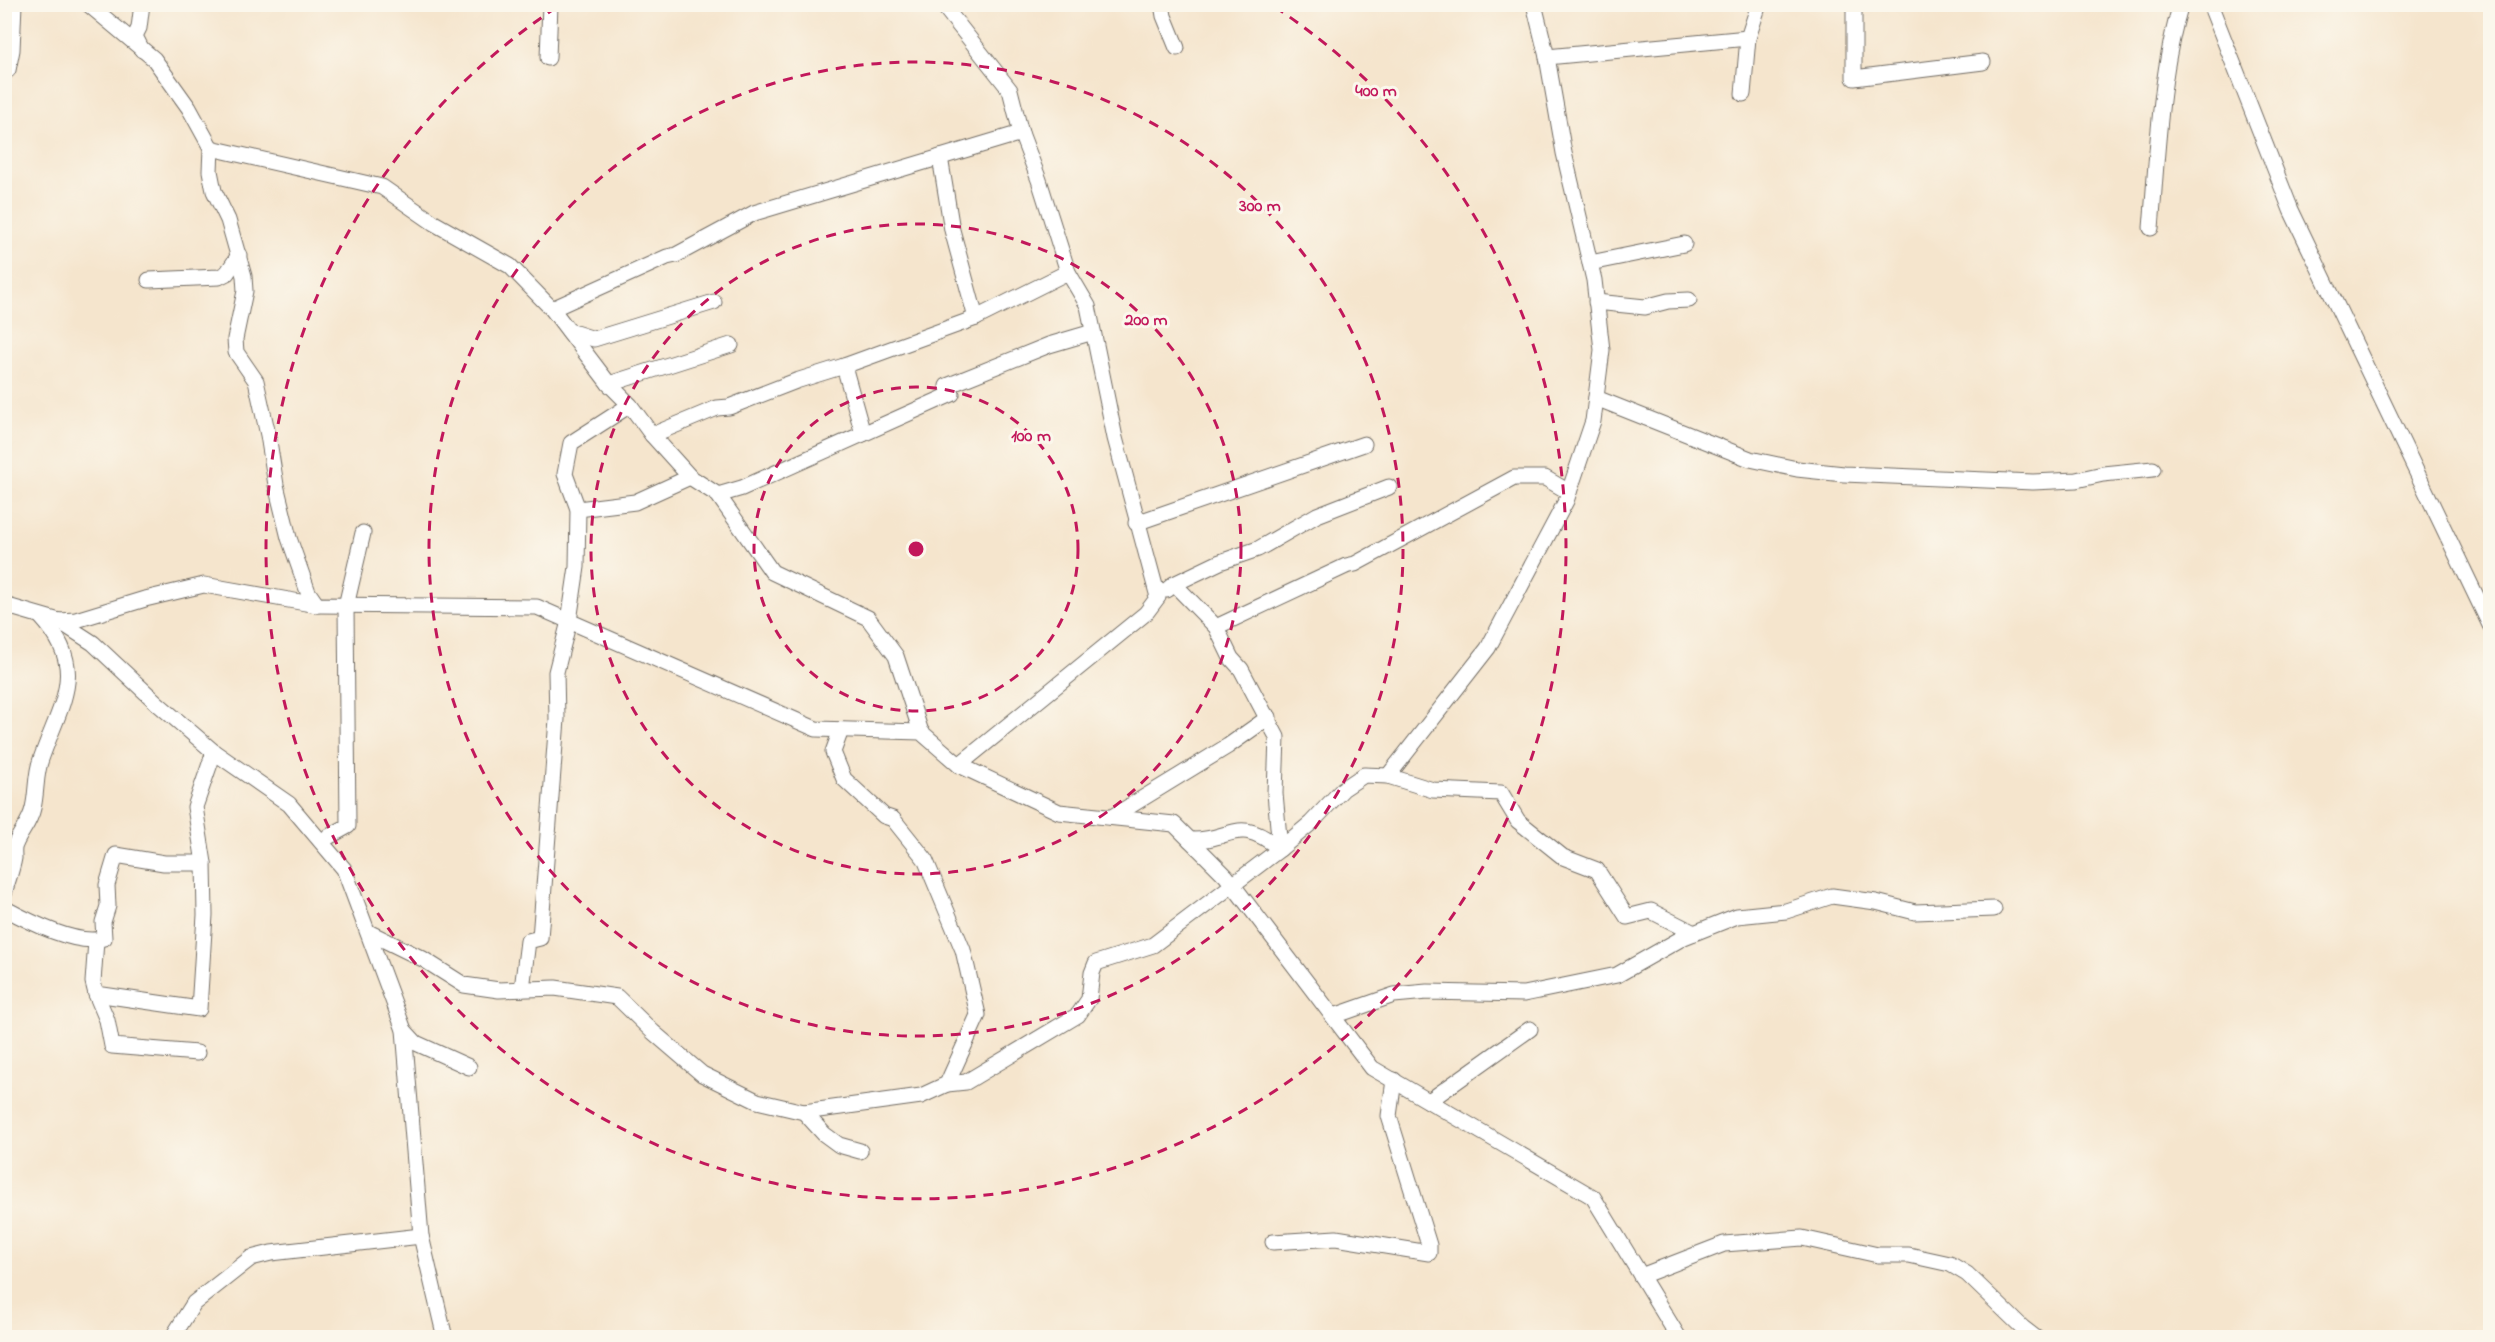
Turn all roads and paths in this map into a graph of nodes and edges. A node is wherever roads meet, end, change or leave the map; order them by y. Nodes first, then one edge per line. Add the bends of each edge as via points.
1 (14, 4) edge
2 (88, 4) edge
3 (142, 4) edge
4 (550, 4) edge
5 (942, 4) edge
6 (1162, 4) edge
7 (1534, 4) edge
8 (1759, 4) edge
9 (1854, 4) edge
10 (2181, 4) edge
11 (2210, 4) edge
12 (1748, 38) junction
13 (1177, 48) dead end
14 (142, 50) junction
15 (1547, 57) junction
16 (548, 58) dead end
17 (1983, 62) dead end
18 (4, 70) edge
19 (1743, 94) dead end
20 (1021, 133) junction
21 (211, 148) junction
22 (940, 157) junction
23 (2151, 228) dead end
24 (1684, 244) dead end
25 (239, 255) junction
26 (1590, 263) junction
27 (1068, 272) junction
28 (150, 280) dead end
29 (1689, 300) dead end
30 (714, 302) dead end
31 (1596, 302) junction
32 (552, 309) junction
33 (976, 318) junction
34 (569, 331) junction
35 (1093, 332) junction
36 (731, 345) dead end
37 (844, 366) junction
38 (609, 384) junction
39 (1596, 398) junction
40 (630, 405) junction
41 (863, 434) junction
42 (652, 435) junction
43 (1364, 444) dead end
44 (2153, 469) dead end
45 (690, 477) junction
46 (1389, 487) dead end
47 (1569, 492) junction
48 (718, 495) junction
49 (578, 508) junction
50 (1136, 523) junction
51 (363, 534) dead end
52 (1174, 584) junction
53 (1158, 597) junction
54 (4, 605) edge
55 (317, 605) junction
56 (346, 606) junction
57 (39, 614) junction
58 (59, 621) junction
59 (569, 621) junction
60 (2490, 625) edge
61 (1216, 627) junction
62 (1269, 717) junction
63 (841, 730) junction
64 (921, 732) junction
65 (214, 752) junction
66 (960, 765) junction
67 (1388, 776) junction
68 (1112, 817) junction
69 (1190, 840) junction
70 (321, 841) junction
71 (1280, 849) junction
72 (204, 863) junction
73 (1234, 885) junction
74 (4, 894) edge
75 (4, 909) edge
76 (1994, 909) dead end
77 (368, 932) junction
78 (1694, 933) junction
79 (96, 941) junction
80 (522, 989) junction
81 (96, 994) junction
82 (1334, 1016) junction
83 (1530, 1029) dead end
84 (405, 1030) junction
85 (197, 1053) dead end
86 (469, 1067) dead end
87 (1394, 1080) junction
88 (947, 1084) junction
89 (1429, 1101) junction
90 (804, 1112) junction
91 (860, 1151) dead end
92 (421, 1236) junction
93 (1274, 1242) dead end
94 (1641, 1276) junction
95 (172, 1338) edge
96 (445, 1338) edge
97 (1678, 1338) edge
98 (2036, 1338) edge

1 - 18 street via 12,50 8,70
2 - 14 street
3 - 14 street via 140,28 135,36
4 - 16 street
5 - 20 street via 1010,90
6 - 13 street
7 - 15 street
8 - 12 street
9 - 17 street via 1854,78
10 - 23 street via 2174,25 2162,110
11 - 60 street via 2291,210
12 - 15 street
12 - 19 street
14 - 21 street via 169,77
15 - 26 street
20 - 22 street
20 - 27 street
21 - 25 street via 214,191
21 - 32 street via 382,187 434,223 510,266
22 - 32 street via 754,213 676,255
22 - 33 street via 952,230
24 - 26 street
25 - 28 street via 219,277
25 - 55 street via 245,291 235,339 237,352 256,381 289,537 308,592
26 - 31 street
27 - 33 street
27 - 35 street via 1088,306
29 - 31 street via 1645,307
30 - 34 street via 594,339
31 - 39 street via 1602,350
32 - 34 street
33 - 37 street
34 - 38 street
35 - 41 street via 1049,345
35 - 50 street
36 - 38 street
37 - 41 street
37 - 42 street via 717,408
38 - 40 street
39 - 44 street via 1750,459 1797,469 2033,482
39 - 47 street via 1593,421
40 - 42 street
40 - 49 street via 571,443 565,474
41 - 48 street
42 - 45 street
43 - 50 street
45 - 48 street
45 - 49 street via 635,502
46 - 52 street via 1317,515 1258,549
47 - 61 street via 1545,478 1514,478 1355,564
47 - 67 street via 1488,648
48 - 64 street via 772,572 868,618 896,656
49 - 59 street via 577,567
50 - 53 street
51 - 56 street
52 - 53 street
52 - 61 street
53 - 66 street via 1146,613
54 - 57 street
55 - 56 street
55 - 58 street via 204,585 145,598 76,620
56 - 59 street via 537,607
56 - 70 street via 348,826
57 - 58 street
57 - 74 street via 56,633 67,656 68,685 41,759 33,811 14,846
58 - 65 street via 93,643
59 - 63 street via 816,729
59 - 80 street via 556,672 557,719 540,938 528,941
61 - 62 street
62 - 68 street
62 - 71 street via 1278,736 1275,793
63 - 64 street
63 - 88 street via 833,752 844,779 892,819 925,860 963,950 978,1015
64 - 66 street
65 - 70 street via 289,804
65 - 72 street via 195,807
66 - 68 street via 1059,812
67 - 71 street via 1364,775 1343,789
67 - 78 street via 1433,790 1501,793 1518,821 1563,857 1597,870 1627,917 1651,911
68 - 69 street via 1174,824
69 - 71 street via 1241,830 1263,834
69 - 73 street
70 - 77 street via 344,869
71 - 73 street
72 - 79 street via 164,863 116,855 108,885 104,938
72 - 81 street via 199,1009
73 - 82 street
73 - 88 street via 1153,945 1096,963 1089,999 1078,1015 966,1082
75 - 79 street via 29,922
76 - 78 street via 1915,912 1832,896 1786,911 1737,916
77 - 80 street via 423,959 464,986
77 - 84 street
78 - 82 street via 1617,975 1524,994 1394,995
79 - 81 street
80 - 90 street via 555,988 617,997 702,1074 757,1101
81 - 85 street via 112,1046
82 - 87 street via 1372,1068
83 - 89 street
84 - 86 street via 416,1043
84 - 92 street
87 - 89 street
87 - 93 street via 1389,1116 1429,1253 1336,1238
88 - 90 street via 921,1096
89 - 94 street via 1593,1197
90 - 91 street via 839,1145
92 - 95 street via 251,1258 194,1303
92 - 96 street
94 - 97 street
94 - 98 street via 1724,1244 1802,1238 1878,1256 1909,1255 1950,1264 1967,1274

